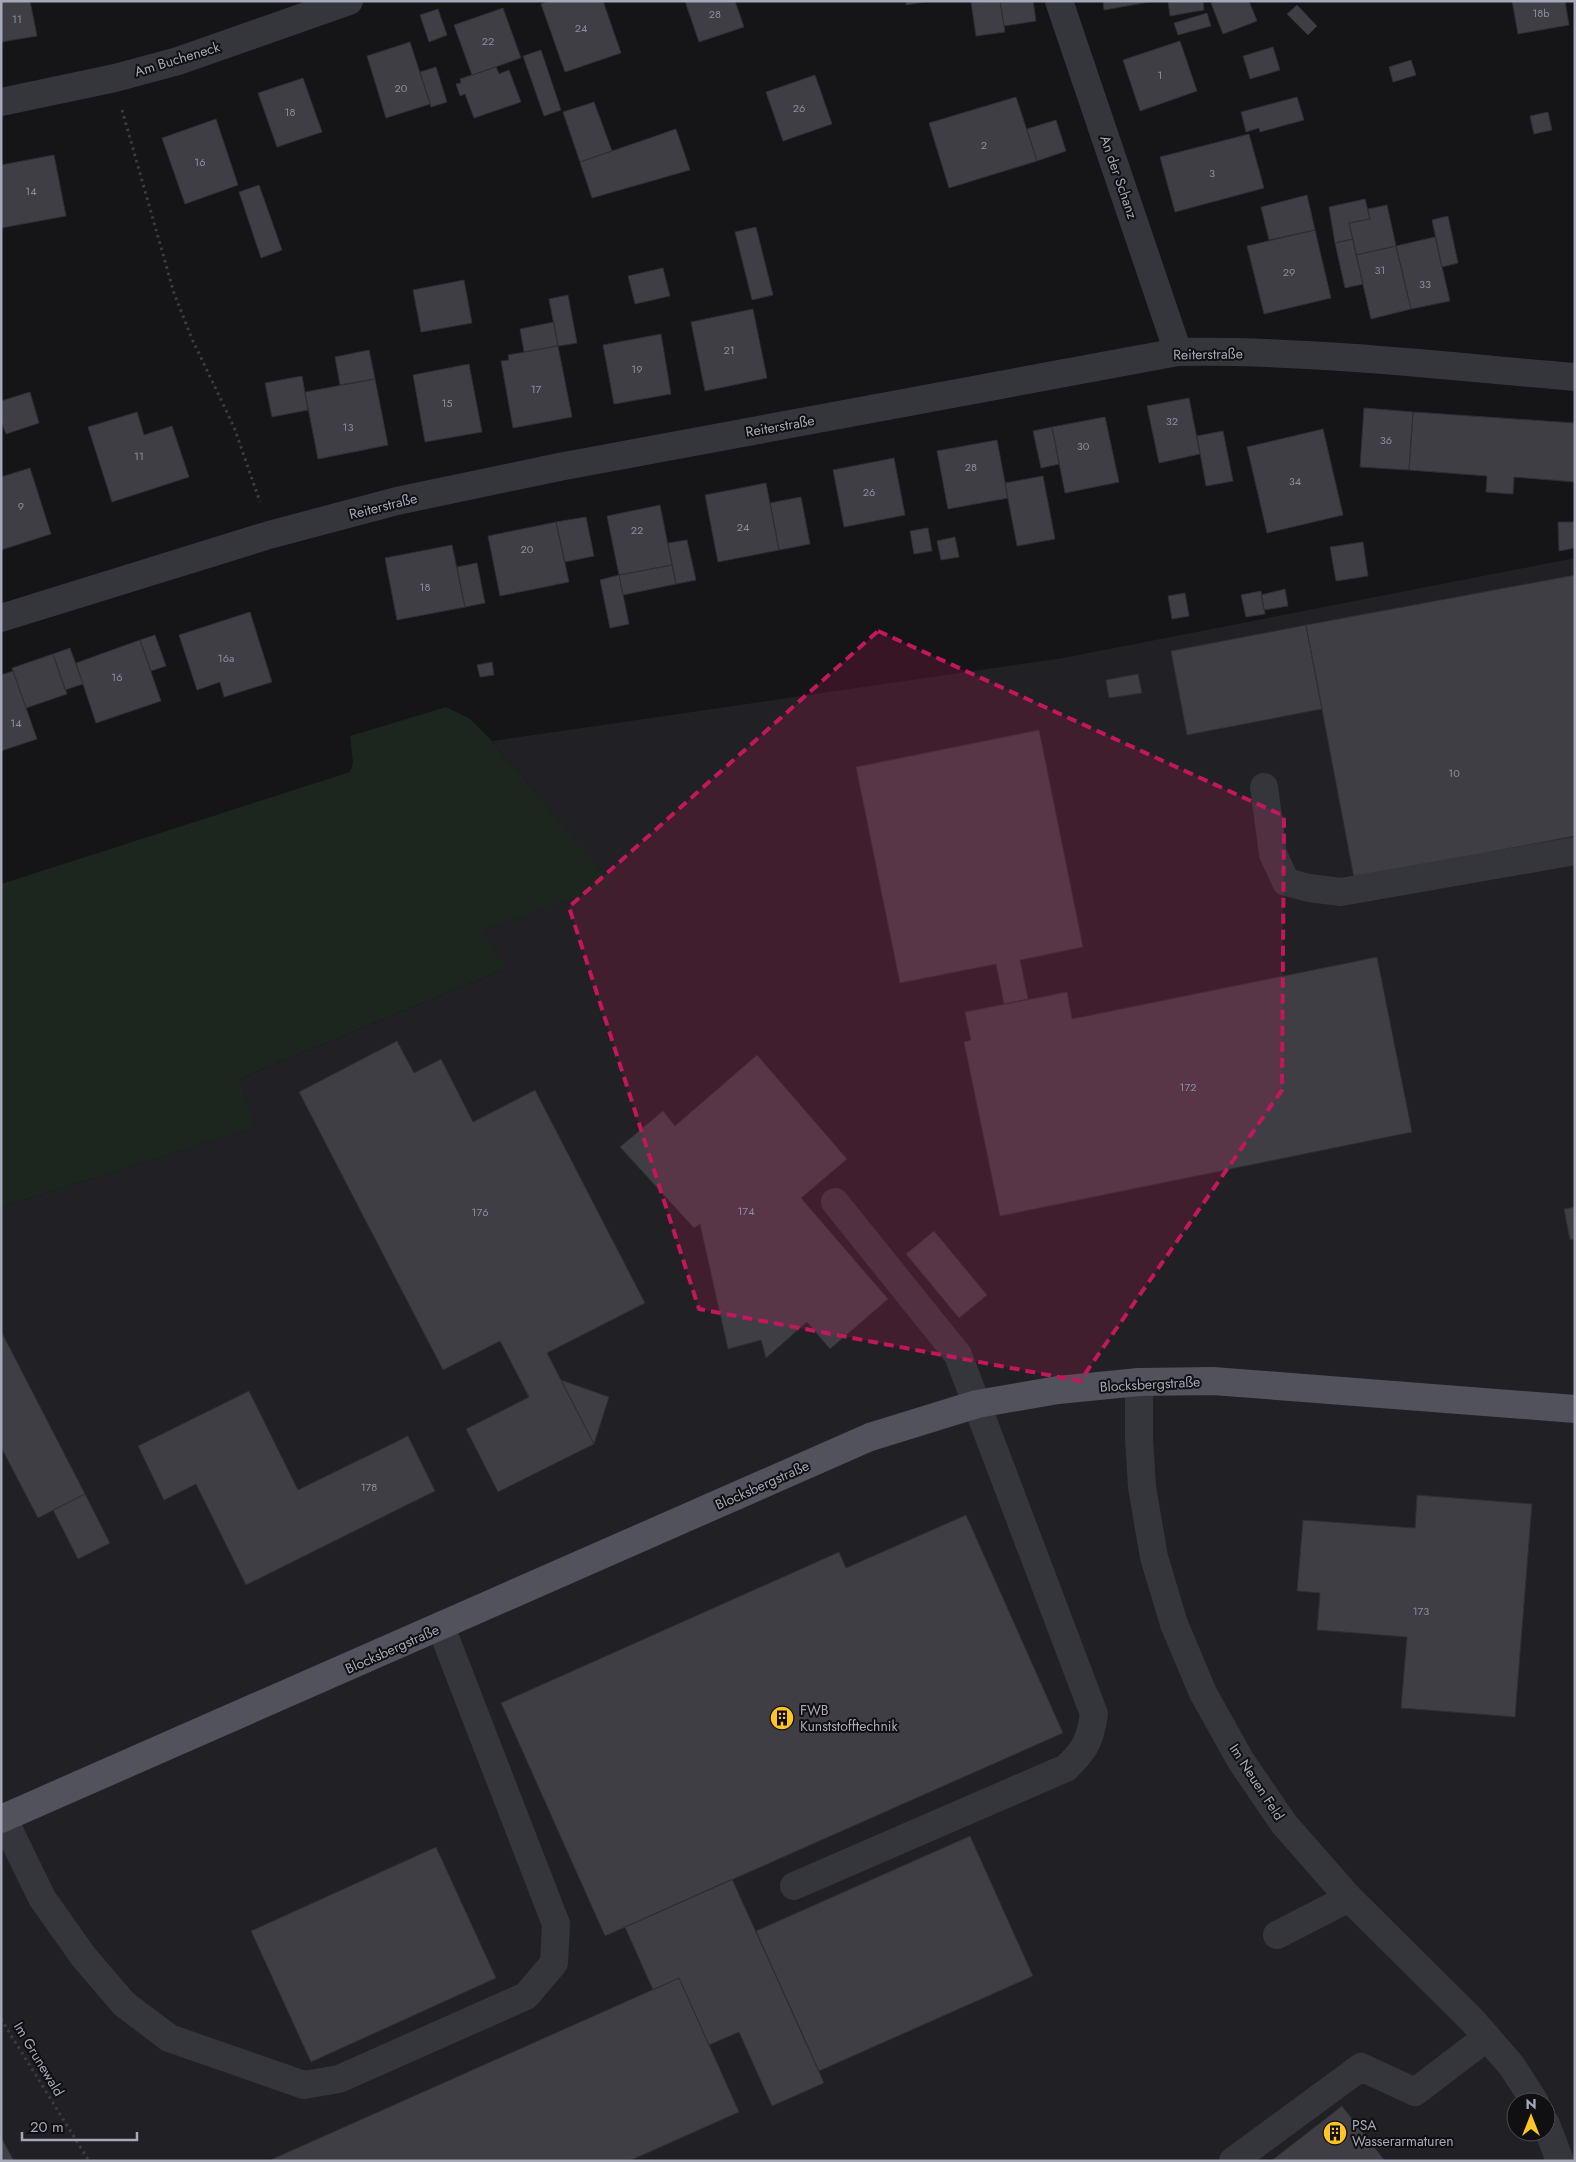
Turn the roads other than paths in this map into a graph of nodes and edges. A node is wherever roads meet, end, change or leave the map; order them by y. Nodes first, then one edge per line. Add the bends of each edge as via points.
1 (349, 1) edge
2 (1059, 1) edge
3 (1, 102) edge
4 (1178, 352) junction
5 (1575, 377) edge
6 (1, 618) edge
7 (1264, 787) dead end
8 (1575, 851) edge
9 (835, 1202) dead end
10 (1139, 1382) junction
11 (977, 1404) junction
12 (1575, 1409) edge
13 (441, 1627) junction
14 (2, 1818) edge
15 (794, 1886) dead end
16 (1349, 1898) junction
17 (1277, 1935) dead end
18 (1487, 2037) junction
19 (1530, 2092) edge
20 (1553, 2142) edge
21 (1233, 2161) edge
22 (1560, 2161) edge

1 - 3 street, Am Bucheneck via 178,61
2 - 4 street, An der Schanz
4 - 5 street, Reiterstraße via 1306,355
4 - 6 street, Reiterstraße via 559,467 397,501 269,535
7 - 8 street via 1273,854 1286,882 1309,888 1340,892
9 - 11 street via 958,1355
10 - 11 main road, Blocksbergstraße via 1058,1390
10 - 12 main road, Blocksbergstraße via 1213,1381
10 - 16 street, Im Neuen Feld via 1142,1487 1154,1557 1178,1632 1203,1693 1241,1761 1284,1824
11 - 13 main road, Blocksbergstraße via 870,1437
11 - 15 street via 1094,1714 1091,1734 1082,1752 1066,1768
13 - 14 main road, Blocksbergstraße
13 - 14 street via 556,1924 554,1964 526,1996 339,2080 304,2085 169,2038 124,2004 83,1956 42,1898
16 - 17 street
16 - 18 street, Im Neuen Feld
18 - 19 street, Im Neuen Feld via 1512,2065
18 - 21 street via 1414,2092 1361,2067
20 - 22 street

